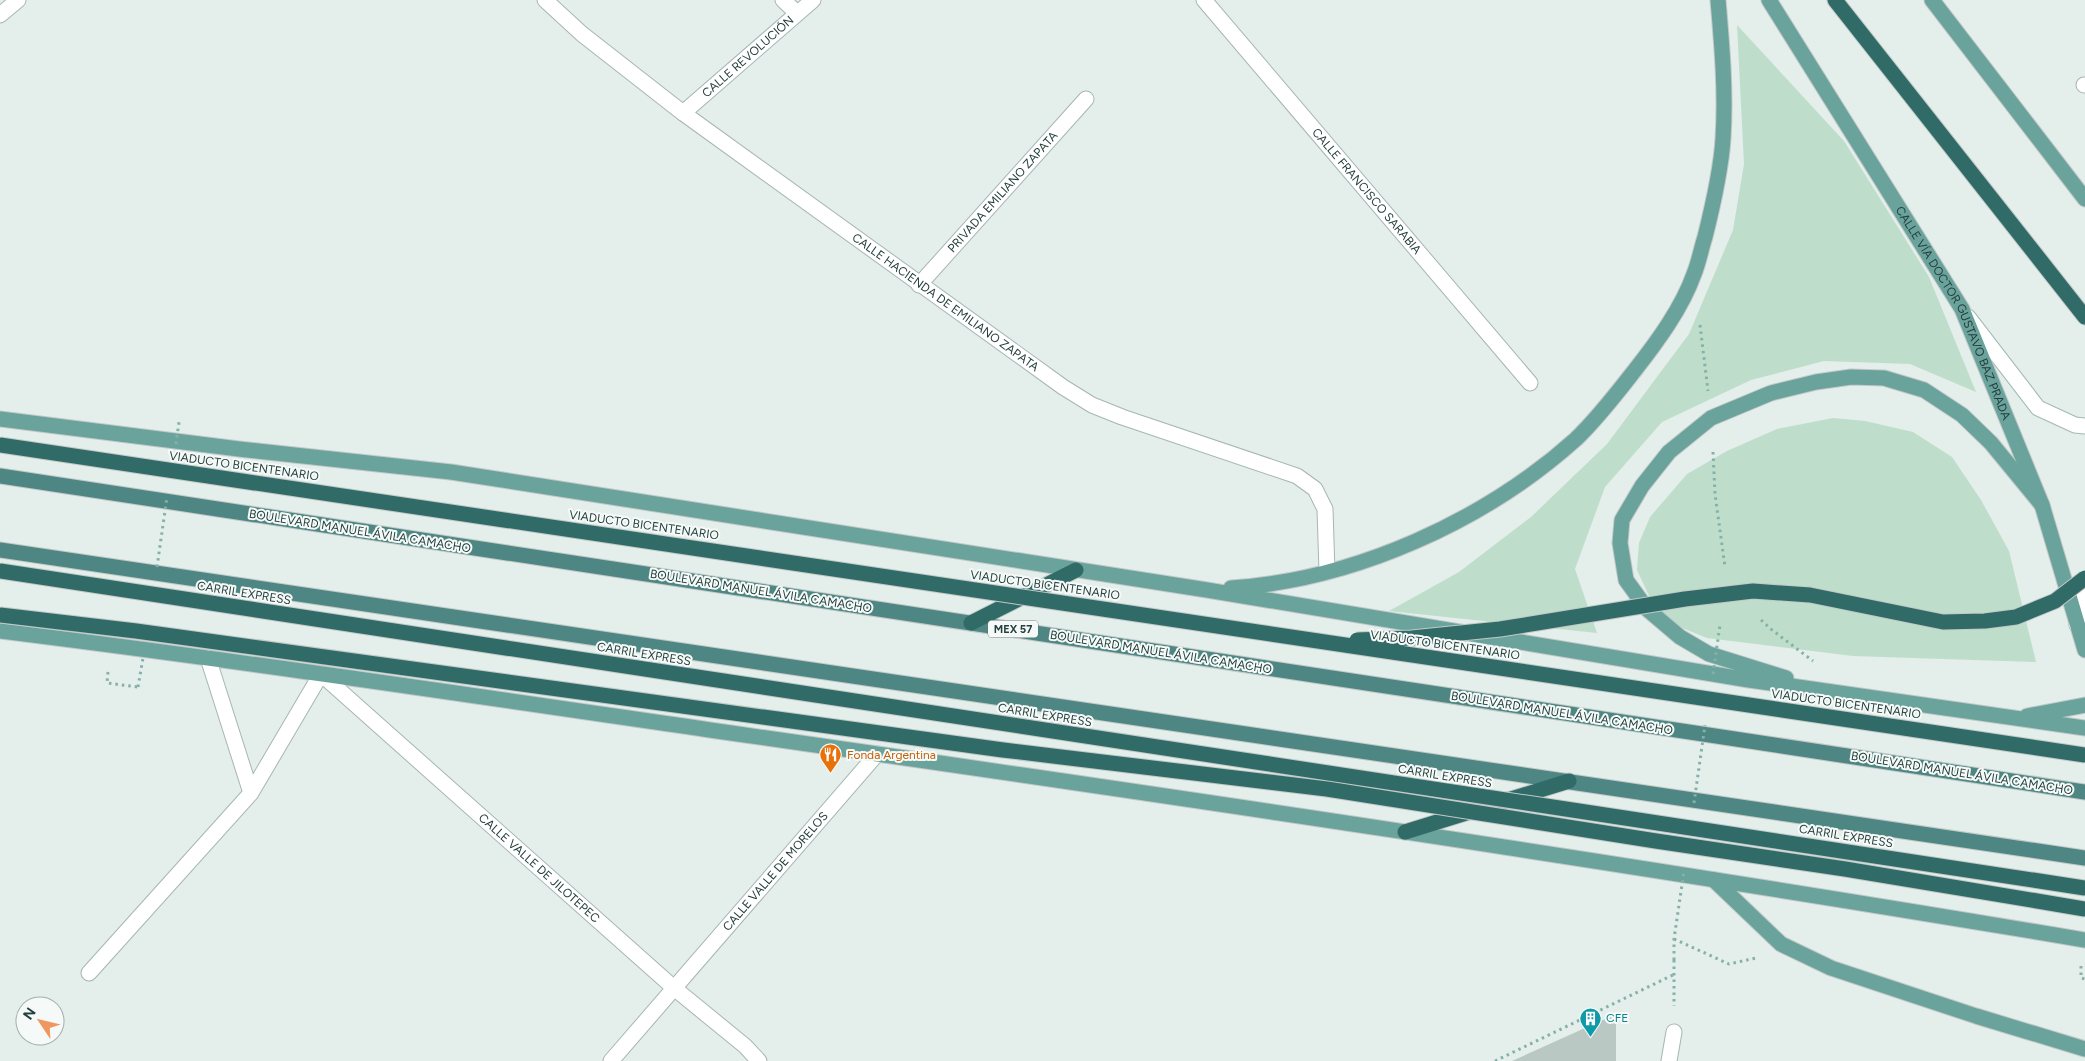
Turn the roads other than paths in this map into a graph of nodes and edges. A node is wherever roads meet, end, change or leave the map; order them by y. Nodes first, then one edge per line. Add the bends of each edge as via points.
1 (18, 0) edge
2 (545, 0) edge
3 (783, 0) edge
4 (813, 0) edge
5 (1204, 0) edge
6 (1718, 0) edge
7 (1768, 0) edge
8 (1835, 0) edge
9 (1932, 0) edge
10 (797, 13) junction
11 (0, 15) edge
12 (1086, 99) dead end
13 (683, 113) junction
14 (2085, 199) edge
15 (920, 285) junction
16 (1962, 309) junction
17 (2085, 317) edge
18 (1530, 383) dead end
19 (0, 419) edge
20 (2085, 426) edge
21 (0, 445) edge
22 (0, 476) edge
23 (2042, 505) junction
24 (0, 550) edge
25 (1076, 570) junction
26 (0, 571) edge
27 (1327, 572) junction
28 (2085, 578) edge
29 (2085, 586) edge
30 (1207, 590) junction
31 (0, 615) edge
32 (971, 623) junction
33 (2077, 625) junction
34 (0, 631) edge
35 (1343, 644) junction
36 (2085, 650) edge
37 (208, 658) junction
38 (321, 674) junction
39 (1831, 692) junction
40 (2085, 705) edge
41 (2009, 718) junction
42 (2085, 728) edge
43 (877, 754) junction
44 (2085, 755) edge
45 (1569, 781) junction
46 (2085, 792) edge
47 (251, 793) junction
48 (1405, 832) junction
49 (2085, 858) edge
50 (1714, 880) junction
51 (2085, 888) edge
52 (2085, 909) edge
53 (2085, 940) edge
54 (89, 973) dead end
55 (674, 988) junction
56 (1674, 1032) road end
57 (2085, 1049) edge
58 (611, 1061) edge
59 (759, 1061) edge
60 (1669, 1061) edge

1 - 11 street
2 - 13 street, CALLE HACIENDA DE EMILIANO ZAPATA via 582,34
3 - 10 street
4 - 10 street, CALLE REVOLUCIÓN
5 - 18 street, CALLE FRANCISCO SARABIA
6 - 27 main road via 1723,58 1723,139 1711,213 1694,275 1663,334 1576,438 1506,492 1431,534 1388,553
7 - 16 main road, CALLE VÍA DOCTOR GUSTAVO BAZ PRADA
8 - 17 highway
9 - 14 main road
10 - 13 street, CALLE REVOLUCIÓN
12 - 15 street, PRIVADA EMILIANO ZAPATA
13 - 15 street, CALLE HACIENDA DE EMILIANO ZAPATA
15 - 27 street, CALLE HACIENDA DE EMILIANO ZAPATA via 1063,387 1092,404 1297,476 1315,489 1325,509
16 - 20 street via 2038,408 2075,425
16 - 23 main road, CALLE VÍA DOCTOR GUSTAVO BAZ PRADA
19 - 25 main road via 451,472
21 - 35 highway, VIADUCTO BICENTENARIO, bridge
22 - 32 highway, BOULEVARD MANUEL ÁVILA CAMACHO / MEX 57
23 - 33 main road, CALLE VÍA DOCTOR GUSTAVO BAZ PRADA
23 - 39 main road via 1992,443 1962,415 1924,390 1884,378 1851,377 1771,393 1711,418 1669,452 1642,486 1622,520 1620,543 1626,580 1646,609 1680,637 1709,654
24 - 45 highway
25 - 30 main road
25 - 32 highway
26 - 51 highway, CARRIL EXPRESS, bridge
27 - 30 main road via 1253,587
28 - 35 highway, bridge via 2055,602 2016,617 1985,621 1943,622 1810,595 1753,591 1685,598 1500,629
29 - 33 street
30 - 39 main road
31 - 52 highway, bridge via 1003,750 1327,789
32 - 46 highway, BOULEVARD MANUEL ÁVILA CAMACHO / MEX 57
33 - 36 main road, CALLE VÍA DOCTOR GUSTAVO BAZ PRADA
34 - 37 main road
35 - 44 highway, VIADUCTO BICENTENARIO, bridge
37 - 38 main road
37 - 47 street
38 - 43 main road
38 - 47 street
38 - 55 street, CALLE VALLE DE JILOTEPEC
39 - 41 main road
40 - 41 main road
41 - 42 main road
43 - 48 main road
43 - 55 street, CALLE VALLE DE MORELOS
45 - 48 highway
45 - 49 highway
47 - 54 street
48 - 50 main road
50 - 53 main road
50 - 57 main road via 1781,944 1831,968
55 - 58 street, CALLE VALLE DE MORELOS
55 - 59 street, CALLE VALLE DE JILOTEPEC
56 - 60 street

